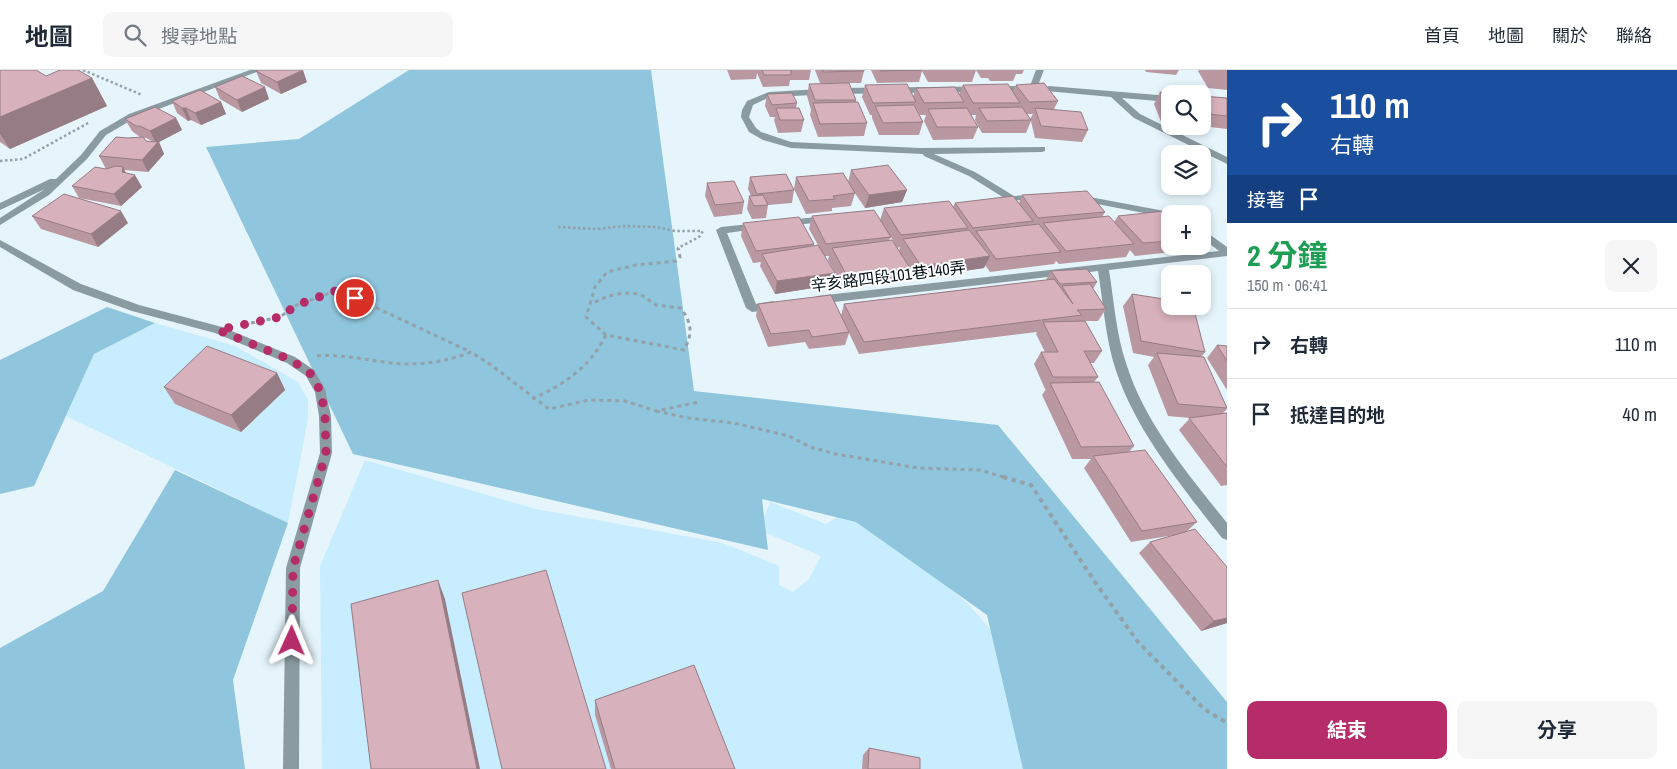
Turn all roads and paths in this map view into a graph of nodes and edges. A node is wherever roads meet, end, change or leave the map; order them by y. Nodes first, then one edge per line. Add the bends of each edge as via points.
1 (83, 70) edge
2 (258, 70) edge
3 (1040, 70) edge
4 (1049, 89) edge
5 (1113, 94) junction
6 (142, 95) junction
7 (1161, 98) edge
8 (134, 99) dead end
9 (164, 104) junction
10 (94, 119) dead end
11 (1042, 149) dead end
12 (920, 151) junction
13 (1224, 158) edge
14 (0, 161) edge
15 (62, 176) junction
16 (1049, 195) edge
17 (1067, 196) edge
18 (1012, 199) junction
19 (993, 201) edge
20 (0, 207) edge
21 (1161, 213) edge
22 (838, 218) edge
23 (0, 222) edge
24 (558, 228) dead end
25 (1211, 240) edge
26 (0, 243) edge
27 (1227, 253) edge
28 (1103, 267) junction
29 (811, 301) edge
30 (591, 304) junction
31 (782, 304) edge
32 (218, 330) junction
33 (606, 335) junction
34 (471, 352) junction
35 (291, 360) junction
36 (532, 399) junction
37 (699, 402) dead end
38 (656, 411) junction
39 (1227, 534) edge
40 (1227, 723) edge
41 (290, 769) edge

1 - 6 path
2 - 9 street
3 - 12 street via 1033,88 793,93 758,98 746,110 745,117 752,130 775,141 809,147
4 - 5 street
5 - 7 street
5 - 13 street via 1137,116
6 - 8 path
6 - 9 path
9 - 15 street via 132,116 104,133
10 - 14 path via 23,159
11 - 12 street
12 - 18 street via 960,168
15 - 20 street
15 - 23 street via 46,193
16 - 18 street
17 - 21 street
18 - 19 street
22 - 31 street via 721,230 752,308
24 - 30 path via 625,226 703,232 678,248 680,258 676,261 608,272 595,287
25 - 27 street, 辛亥路四段101巷140弄
26 - 32 street via 77,287 136,308
27 - 28 street, 辛亥路四段101巷140弄
28 - 29 street, 辛亥路四段101巷140弄
28 - 39 street via 1118,355 1131,390 1172,460
30 - 33 path via 586,317
30 - 33 path via 608,296 640,294 656,305 681,308 690,321 692,334 684,350
32 - 34 path via 280,317 297,305 338,290
32 - 35 street
33 - 36 path via 600,349 581,372 561,386
34 - 35 path via 432,363 399,364 333,355
34 - 36 path via 486,359
35 - 41 street via 310,373 321,392 326,453 293,568
36 - 38 path via 549,409 589,400 625,400
37 - 38 path
38 - 40 path via 734,423 788,436 810,447 836,454 918,468 980,470 1031,485 1138,642 1204,709

